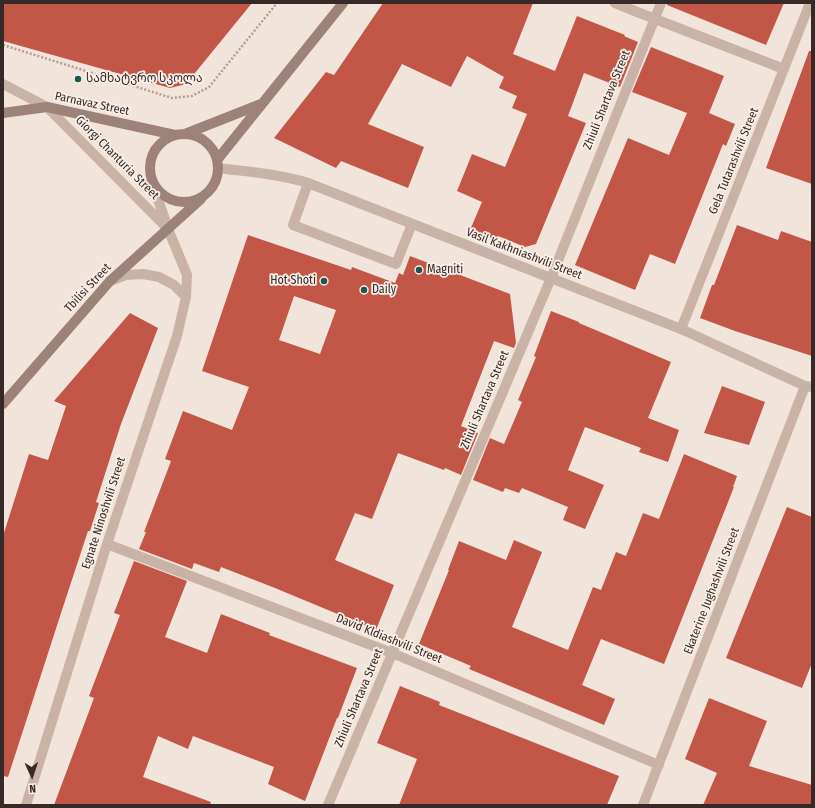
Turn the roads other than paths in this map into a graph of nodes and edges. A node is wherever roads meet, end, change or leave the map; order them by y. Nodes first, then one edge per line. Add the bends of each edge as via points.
1 (342, 3) edge
2 (616, 3) edge
3 (660, 3) edge
4 (810, 3) edge
5 (654, 18) junction
6 (784, 69) junction
7 (3, 84) edge
8 (261, 104) junction
9 (48, 107) junction
10 (3, 113) edge
11 (186, 134) junction
12 (174, 135) junction
13 (218, 164) junction
14 (151, 180) junction
15 (308, 184) junction
16 (201, 199) junction
17 (412, 224) junction
18 (168, 229) junction
19 (551, 278) junction
20 (110, 281) junction
21 (186, 297) junction
22 (681, 330) junction
23 (808, 387) edge
24 (3, 404) edge
25 (107, 544) junction
26 (392, 653) junction
27 (659, 765) junction
28 (26, 805) edge
29 (328, 805) edge
30 (643, 805) edge

1 - 8 main road
2 - 5 street
3 - 5 street, Zhiuli Shartava Street
4 - 6 street, Gela Tutarashvili Street
5 - 6 street
5 - 19 street, Zhiuli Shartava Street
6 - 22 street, Gela Tutarashvili Street
7 - 9 street, Giorgi Chanturia Street
8 - 11 main road
8 - 13 main road
9 - 10 main road, Parnavaz Street
9 - 12 main road, Parnavaz Street
9 - 18 street, Giorgi Chanturia Street
11 - 12 main road
11 - 13 main road via 206,141 213,150
12 - 14 main road via 156,148 149,169
13 - 15 street, Vasil Kakhniashvili Street via 295,179
13 - 16 main road via 217,179 211,190
14 - 16 main road via 166,198 189,203
14 - 18 street, Egnate Ninoshvili Street
15 - 17 street, Vasil Kakhniashvili Street
15 - 17 street via 294,225 396,264
16 - 18 main road, Tbilisi Street
17 - 19 street, Vasil Kakhniashvili Street
18 - 20 main road, Tbilisi Street
18 - 21 street, Egnate Ninoshvili Street via 187,275
19 - 22 street, Vasil Kakhniashvili Street
19 - 26 street, Zhiuli Shartava Street
20 - 21 street via 126,275 143,274 159,277 174,285
20 - 24 main road, Tbilisi Street
21 - 25 street, Egnate Ninoshvili Street via 177,336
22 - 23 street, Vasil Kakhniashvili Street
23 - 27 street, Ekaterine Jughashvili Street
25 - 26 street, David Kldiashvili Street
25 - 28 street, Egnate Ninoshvili Street
26 - 27 street, David Kldiashvili Street
26 - 29 street, Zhiuli Shartava Street
27 - 30 street, Ekaterine Jughashvili Street

